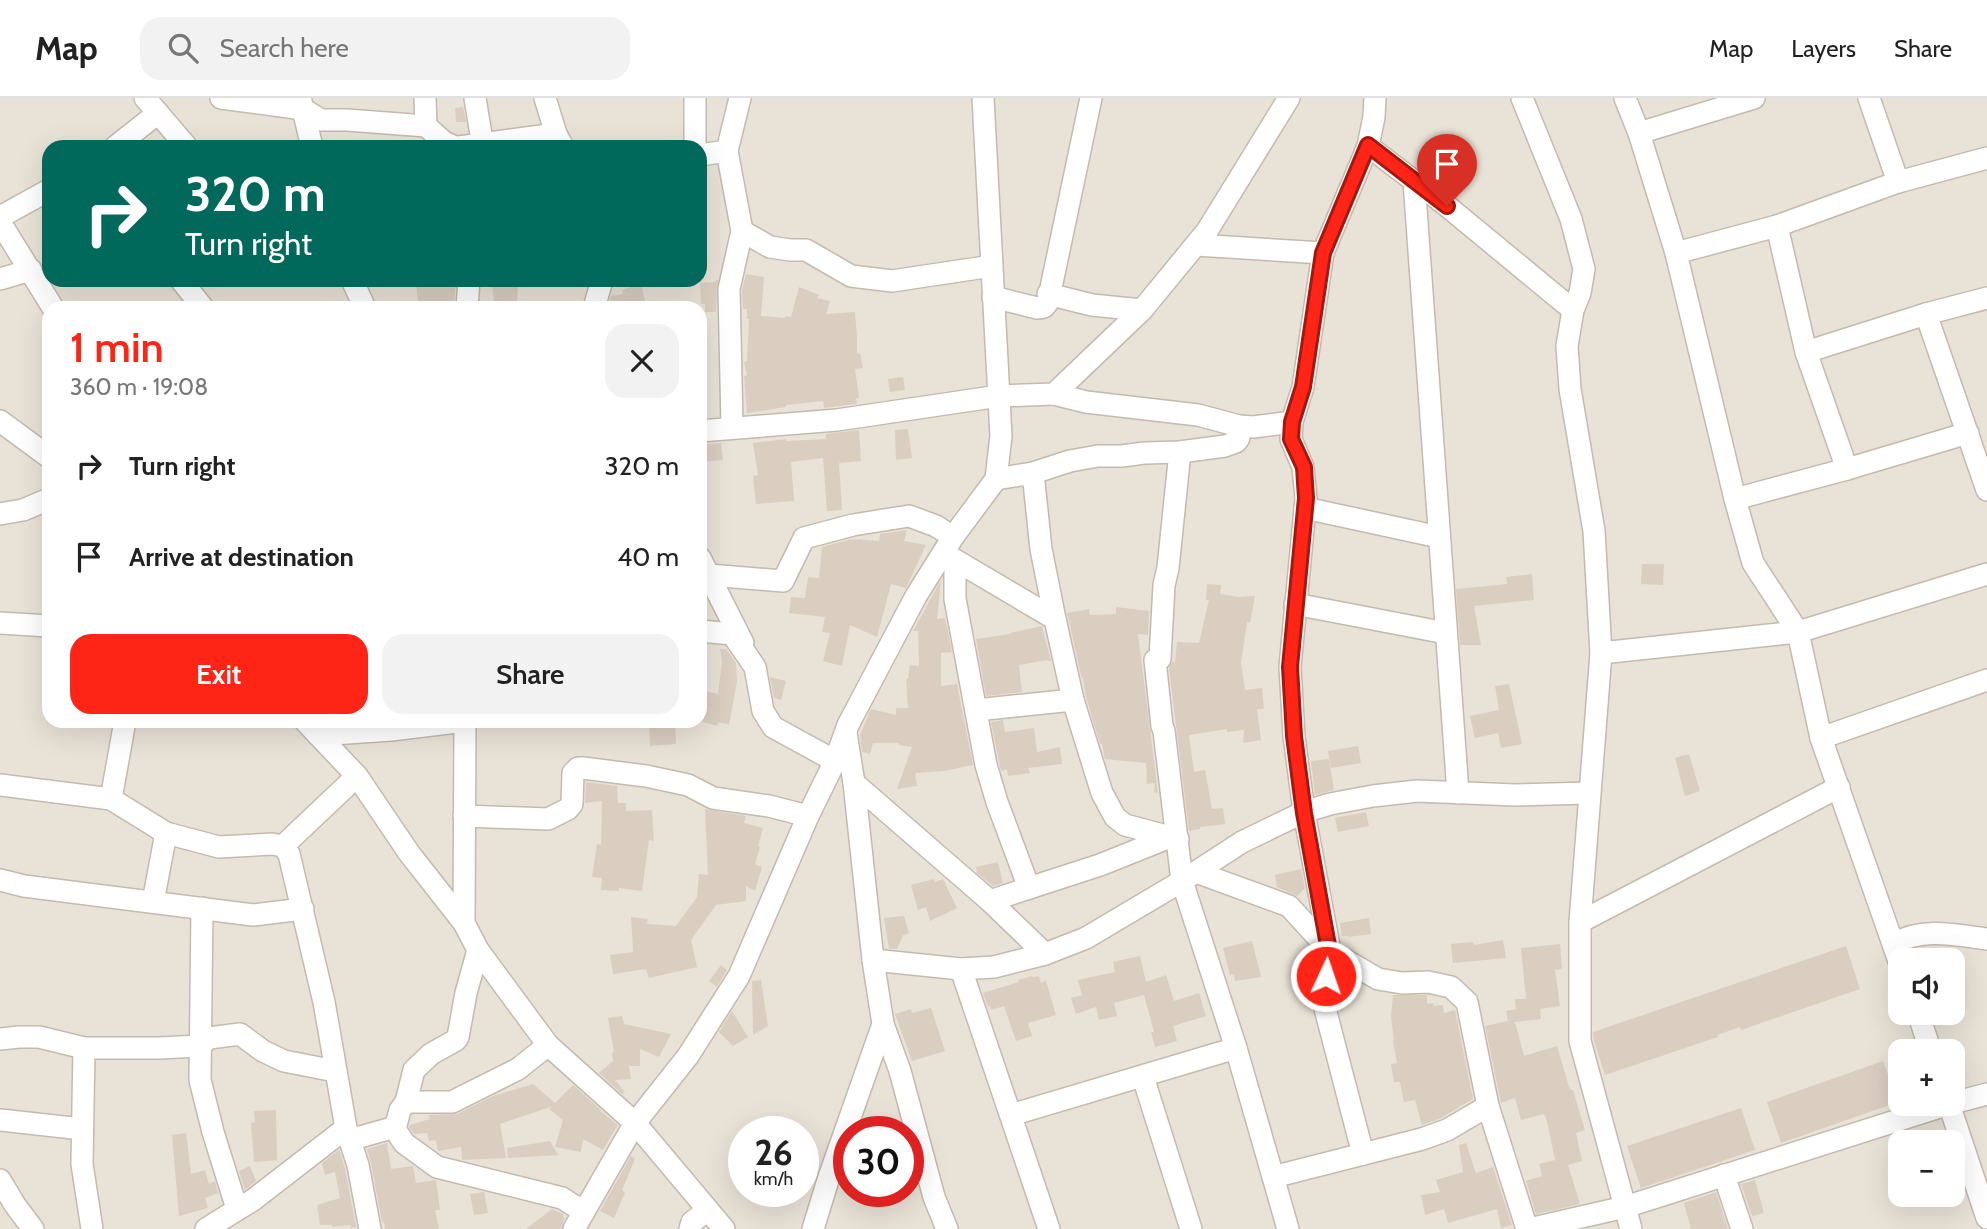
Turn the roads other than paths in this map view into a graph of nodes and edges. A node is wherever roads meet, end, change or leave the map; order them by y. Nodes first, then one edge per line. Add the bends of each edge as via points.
1 (221, 98) edge
2 (425, 98) edge
3 (475, 98) edge
4 (545, 98) edge
5 (695, 98) edge
6 (740, 98) edge
7 (983, 98) edge
8 (1091, 98) edge
9 (1289, 98) edge
10 (1375, 98) edge
11 (1522, 98) edge
12 (1625, 98) edge
13 (1868, 98) edge
14 (241, 99) edge
15 (1741, 100) edge
16 (302, 103) edge
17 (152, 106) edge
18 (426, 126) junction
19 (1639, 133) junction
20 (121, 140) edge
21 (181, 140) edge
22 (310, 140) edge
23 (442, 140) edge
24 (482, 140) edge
25 (560, 140) edge
26 (695, 140) edge
27 (1368, 145) junction
28 (727, 151) junction
29 (707, 154) edge
30 (1987, 158) edge
31 (1414, 181) junction
32 (1898, 182) junction
33 (42, 194) edge
34 (0, 220) edge
35 (1777, 226) junction
36 (743, 230) junction
37 (1196, 245) junction
38 (1323, 253) junction
39 (1676, 253) junction
40 (992, 266) junction
41 (31, 270) junction
42 (0, 279) edge
43 (1048, 294) junction
44 (993, 297) junction
45 (1987, 298) edge
46 (49, 301) edge
47 (1142, 310) junction
48 (1573, 310) junction
49 (1926, 314) junction
50 (1806, 352) junction
51 (1054, 394) junction
52 (999, 396) junction
53 (0, 421) edge
54 (1292, 422) junction
55 (1239, 426) junction
56 (732, 428) junction
57 (707, 430) edge
58 (1968, 433) junction
59 (42, 452) edge
60 (1181, 452) junction
61 (1847, 469) junction
62 (1033, 472) junction
63 (996, 479) junction
64 (1987, 491) edge
65 (1735, 499) junction
66 (42, 502) edge
67 (1305, 508) junction
68 (0, 514) edge
69 (1439, 537) junction
70 (950, 550) junction
71 (707, 567) edge
72 (707, 572) edge
73 (1987, 574) edge
74 (1295, 604) junction
75 (1055, 619) junction
76 (0, 623) edge
77 (42, 626) edge
78 (707, 632) edge
79 (1798, 632) junction
80 (1446, 633) junction
81 (1601, 653) junction
82 (755, 667) junction
83 (1987, 680) edge
84 (1073, 700) junction
85 (976, 710) junction
86 (124, 728) edge
87 (312, 728) edge
88 (407, 728) edge
89 (465, 728) edge
90 (846, 731) junction
91 (1821, 738) junction
92 (835, 761) junction
93 (358, 776) junction
94 (854, 783) junction
95 (0, 785) edge
96 (1839, 787) junction
97 (1458, 793) junction
98 (1589, 793) junction
99 (111, 799) junction
100 (1304, 813) junction
101 (464, 816) junction
102 (808, 816) junction
103 (166, 832) junction
104 (1174, 838) junction
105 (283, 846) junction
106 (1189, 876) junction
107 (0, 880) edge
108 (1029, 888) junction
109 (990, 901) junction
110 (153, 902) junction
111 (202, 908) junction
112 (303, 909) junction
113 (1580, 922) junction
114 (464, 923) junction
115 (1987, 939) edge
116 (1895, 948) edge
117 (1900, 948) edge
118 (478, 950) junction
119 (1329, 951) junction
120 (1045, 954) junction
121 (873, 960) junction
122 (961, 969) junction
123 (883, 1024) junction
124 (0, 1039) edge
125 (548, 1045) junction
126 (200, 1046) junction
127 (84, 1048) junction
128 (1236, 1048) junction
129 (335, 1071) junction
130 (1143, 1077) junction
131 (1987, 1094) edge
132 (1965, 1100) edge
133 (406, 1102) junction
134 (1488, 1106) junction
135 (1010, 1115) junction
136 (1912, 1116) edge
137 (1954, 1116) edge
138 (0, 1120) edge
139 (635, 1124) junction
140 (82, 1129) junction
141 (395, 1129) junction
142 (347, 1134) junction
143 (1363, 1154) junction
144 (1724, 1175) junction
145 (1273, 1177) junction
146 (0, 1180) edge
147 (1625, 1207) junction
148 (237, 1209) junction
149 (708, 1210) junction
150 (1987, 1218) edge
151 (579, 1220) edge
152 (33, 1229) edge
153 (92, 1229) edge
154 (206, 1229) edge
155 (370, 1229) edge
156 (690, 1229) edge
157 (724, 1229) edge
158 (813, 1229) edge
159 (947, 1229) edge
160 (1049, 1229) edge
161 (1191, 1229) edge
162 (1288, 1229) edge
163 (1528, 1229) edge
164 (1632, 1229) edge
165 (1742, 1229) edge

1 - 14 street
2 - 18 street
3 - 24 street
4 - 25 street
5 - 26 street
6 - 28 street
7 - 40 street
8 - 43 street
9 - 37 street
10 - 27 street
11 - 48 street via 1571,219 1584,269
12 - 19 street
13 - 32 street
14 - 16 street
15 - 19 street
16 - 18 street via 321,120
16 - 22 street
17 - 20 street
17 - 21 street
18 - 23 street
19 - 39 street
27 - 31 street
27 - 38 street
28 - 29 street
28 - 36 street
30 - 32 street
31 - 48 street
31 - 69 street
32 - 35 street
33 - 34 street
34 - 41 street
35 - 39 street
35 - 50 street
36 - 40 street via 769,247 806,250 851,276 892,281
36 - 56 street via 730,289
37 - 38 street
37 - 47 street
38 - 54 street via 1303,387
39 - 65 street
40 - 44 street
41 - 42 street
41 - 46 street
43 - 44 street via 1048,302 1037,308
43 - 47 street
44 - 52 street
45 - 49 street
47 - 51 street
48 - 81 street via 1567,346 1570,389 1594,531
49 - 50 street
49 - 58 street
50 - 61 street
51 - 52 street
51 - 55 street via 1198,415
52 - 56 street via 837,420
52 - 63 street
53 - 59 street
54 - 55 street
54 - 67 street via 1291,439 1304,467
55 - 60 street via 1236,442
56 - 57 street
58 - 61 street
58 - 64 street
60 - 62 street via 1098,456
60 - 104 street via 1160,659 1155,660
61 - 65 street
62 - 63 street
62 - 75 street
63 - 70 street
65 - 79 street via 1753,563
66 - 68 street
67 - 69 street
67 - 74 street
69 - 80 street
70 - 71 street via 936,526 909,516 804,538 783,580
70 - 75 street
70 - 85 street
70 - 90 street via 916,596
72 - 82 street
73 - 79 street
74 - 80 street
74 - 100 street via 1290,667
75 - 84 street
76 - 77 street
78 - 82 street via 732,634
79 - 81 street
79 - 91 street
80 - 97 street
81 - 98 street
82 - 92 street via 763,711 773,727
83 - 91 street
84 - 85 street
84 - 104 street via 1102,793 1115,817 1135,829
85 - 108 street via 997,802
86 - 99 street
87 - 88 street
87 - 93 street
89 - 101 street
90 - 92 street
90 - 94 street
91 - 96 street
92 - 102 street
93 - 105 street
93 - 114 street via 409,853
94 - 109 street
94 - 121 street
95 - 99 street
96 - 113 street
96 - 116 street
97 - 98 street
97 - 100 street via 1373,796
98 - 113 street
99 - 103 street
100 - 106 street via 1242,842
100 - 119 street
101 - 102 street via 548,819 572,804 573,773 578,768 646,776 688,785 713,798
101 - 114 street
102 - 139 street via 739,976 688,1056
103 - 105 street via 219,847
103 - 110 street
104 - 106 street
104 - 108 street
105 - 112 street
106 - 119 street via 1289,906
106 - 120 street via 1086,938
106 - 128 street
107 - 110 street
108 - 109 street
109 - 120 street
110 - 111 street
111 - 112 street via 253,915
111 - 126 street
112 - 129 street
113 - 147 street via 1580,1041
114 - 118 street
115 - 117 street via 1920,934 1906,937
118 - 125 street
118 - 133 street via 458,1037 414,1070
119 - 134 street via 1378,979 1451,987 1467,1002
119 - 143 street via 1323,1001
120 - 122 street via 994,967
121 - 122 street
121 - 123 street
122 - 135 street
123 - 158 street
123 - 159 street
124 - 127 street via 39,1037
125 - 133 street via 517,1069 452,1102
125 - 139 street
126 - 127 street
126 - 129 street via 209,1038 240,1034 284,1061
126 - 148 street via 200,1080
127 - 140 street
128 - 130 street
128 - 145 street
129 - 142 street
130 - 135 street
130 - 161 street
131 - 132 street
133 - 141 street
134 - 143 street via 1447,1130
134 - 163 street
135 - 160 street
136 - 144 street
137 - 150 street
138 - 140 street
139 - 149 street
139 - 151 street
140 - 153 street
141 - 142 street
141 - 151 street via 404,1143 438,1167 562,1198
142 - 148 street
142 - 155 street
143 - 145 street
144 - 147 street
144 - 165 street
145 - 162 street
146 - 152 street
147 - 163 street
147 - 164 street
148 - 154 street
149 - 156 street
149 - 157 street

